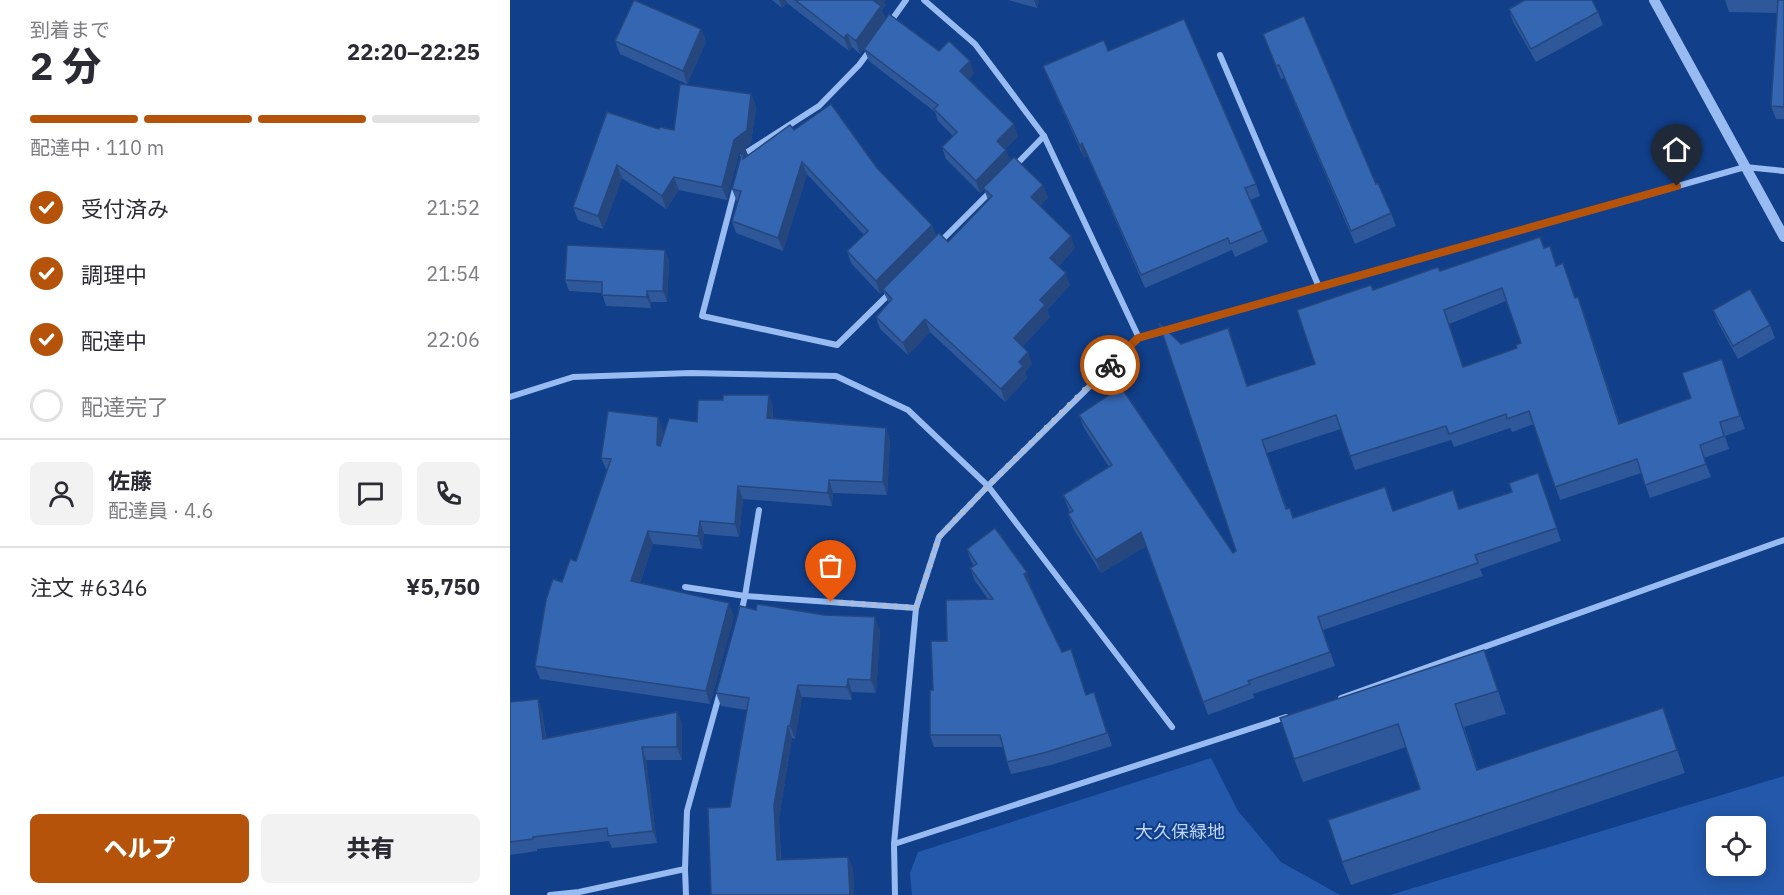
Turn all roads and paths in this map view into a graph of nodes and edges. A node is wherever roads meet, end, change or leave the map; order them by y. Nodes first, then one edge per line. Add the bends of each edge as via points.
1 (906, 0) edge
2 (924, 0) edge
3 (1654, 0) edge
4 (886, 28) edge
5 (873, 47) edge
6 (1220, 55) dead end
7 (1044, 136) junction
8 (741, 166) edge
9 (1745, 167) junction
10 (1011, 170) edge
11 (1784, 171) edge
12 (738, 177) edge
13 (995, 187) edge
14 (1784, 237) edge
15 (937, 246) edge
16 (895, 287) edge
17 (1319, 287) junction
18 (1138, 338) junction
19 (510, 397) edge
20 (988, 486) junction
21 (759, 510) dead end
22 (1784, 540) edge
23 (685, 587) dead end
24 (746, 596) junction
25 (916, 608) junction
26 (739, 619) edge
27 (721, 687) edge
28 (1330, 702) edge
29 (1297, 714) edge
30 (1172, 727) dead end
31 (894, 844) junction
32 (685, 869) junction
33 (550, 895) edge
34 (686, 895) edge
35 (896, 895) edge

1 - 4 street
2 - 7 street via 975,44
3 - 9 street
5 - 8 street via 819,106 744,154
6 - 17 street
7 - 10 street
7 - 18 street
9 - 11 street
9 - 14 street
9 - 17 street
12 - 16 street via 702,316 837,345
13 - 15 street
17 - 18 street
18 - 20 street
19 - 20 street via 573,377 691,373 836,376 908,410
20 - 25 street via 939,537
20 - 30 street
21 - 24 street
22 - 28 street
23 - 24 street
24 - 25 street
24 - 26 street
25 - 31 street
27 - 32 street via 687,811
29 - 31 street
31 - 35 street
32 - 33 street
32 - 34 street

